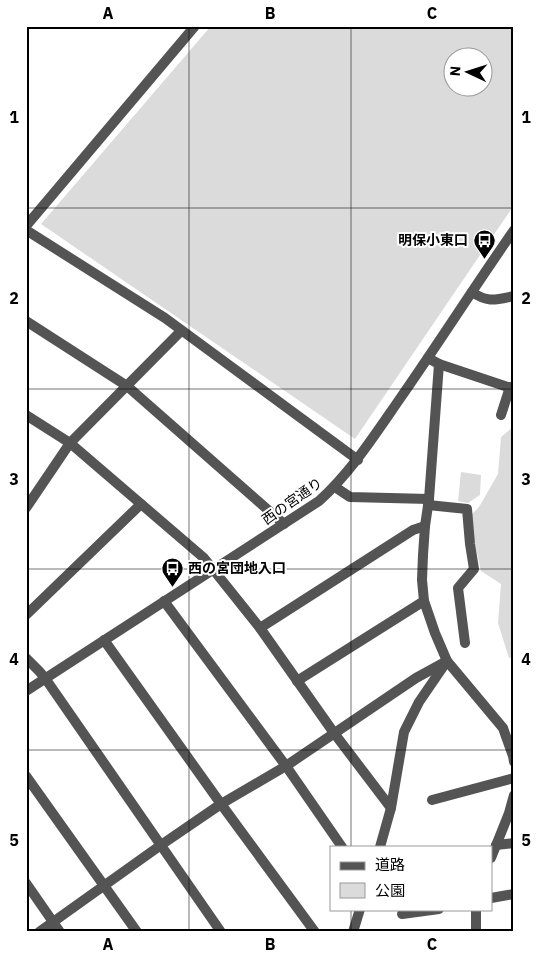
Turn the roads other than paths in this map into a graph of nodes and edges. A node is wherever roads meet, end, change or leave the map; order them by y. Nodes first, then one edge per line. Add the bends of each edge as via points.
1 (195, 26) edge
2 (26, 226) edge
3 (26, 230) edge
4 (514, 230) edge
5 (472, 292) junction
6 (514, 296) edge
7 (26, 321) edge
8 (182, 330) junction
9 (428, 358) junction
10 (439, 364) junction
11 (127, 386) junction
12 (512, 387) edge
13 (26, 415) edge
14 (501, 415) dead end
15 (70, 443) junction
16 (358, 460) junction
17 (335, 487) junction
18 (429, 502) junction
19 (141, 504) junction
20 (26, 508) edge
21 (284, 524) junction
22 (425, 526) junction
23 (214, 569) junction
24 (164, 601) junction
25 (424, 601) junction
26 (26, 616) edge
27 (260, 628) junction
28 (104, 640) junction
29 (465, 643) dead end
30 (26, 658) edge
31 (447, 662) junction
32 (45, 678) junction
33 (297, 681) junction
34 (26, 691) edge
35 (334, 733) junction
36 (514, 762) edge
37 (286, 766) junction
38 (26, 776) edge
39 (514, 778) edge
40 (514, 795) edge
41 (432, 800) dead end
42 (222, 804) junction
43 (391, 808) junction
44 (514, 843) edge
45 (161, 845) junction
46 (496, 845) junction
47 (341, 846) edge
48 (380, 846) edge
49 (492, 855) edge
50 (26, 883) edge
51 (104, 885) junction
52 (514, 894) edge
53 (492, 898) edge
54 (360, 910) edge
55 (432, 910) edge
56 (476, 910) edge
57 (402, 914) dead end
58 (53, 922) junction
59 (39, 932) edge
60 (60, 932) edge
61 (137, 932) edge
62 (221, 932) edge
63 (315, 932) edge
64 (353, 932) edge
65 (476, 932) edge

1 - 2 street
3 - 8 street
4 - 5 street, 西の宮通り
5 - 6 street via 490,301
5 - 9 street, 西の宮通り
7 - 11 street
8 - 11 street
8 - 16 street
9 - 10 street
9 - 16 street, 西の宮通り
10 - 12 street
10 - 18 street
11 - 15 street
11 - 21 street
12 - 14 street
13 - 15 street
15 - 19 street
15 - 20 street
16 - 17 street, 西の宮通り
17 - 18 street via 350,496
17 - 21 street, 西の宮通り via 320,501
18 - 22 street
18 - 29 street via 467,509 474,569 458,588
19 - 23 street
19 - 26 street
21 - 23 street, 西の宮通り
22 - 25 street
22 - 27 street via 412,530
23 - 24 street, 西の宮通り
23 - 27 street
24 - 28 street, 西の宮通り
24 - 37 street
25 - 31 street
25 - 33 street
27 - 33 street
28 - 32 street, 西の宮通り
28 - 42 street
30 - 32 street
31 - 35 street via 416,678
31 - 36 street via 502,728
31 - 43 street via 419,702 404,732
32 - 34 street, 西の宮通り
32 - 45 street
33 - 35 street
35 - 37 street
35 - 43 street
37 - 42 street
37 - 47 street
38 - 51 street
39 - 41 street
40 - 46 street
42 - 45 street
42 - 63 street
43 - 48 street
44 - 46 street
45 - 51 street
45 - 62 street
46 - 49 street
50 - 58 street
51 - 58 street
51 - 61 street
52 - 53 street
54 - 64 street
55 - 57 street
56 - 65 street
58 - 59 street
58 - 60 street

